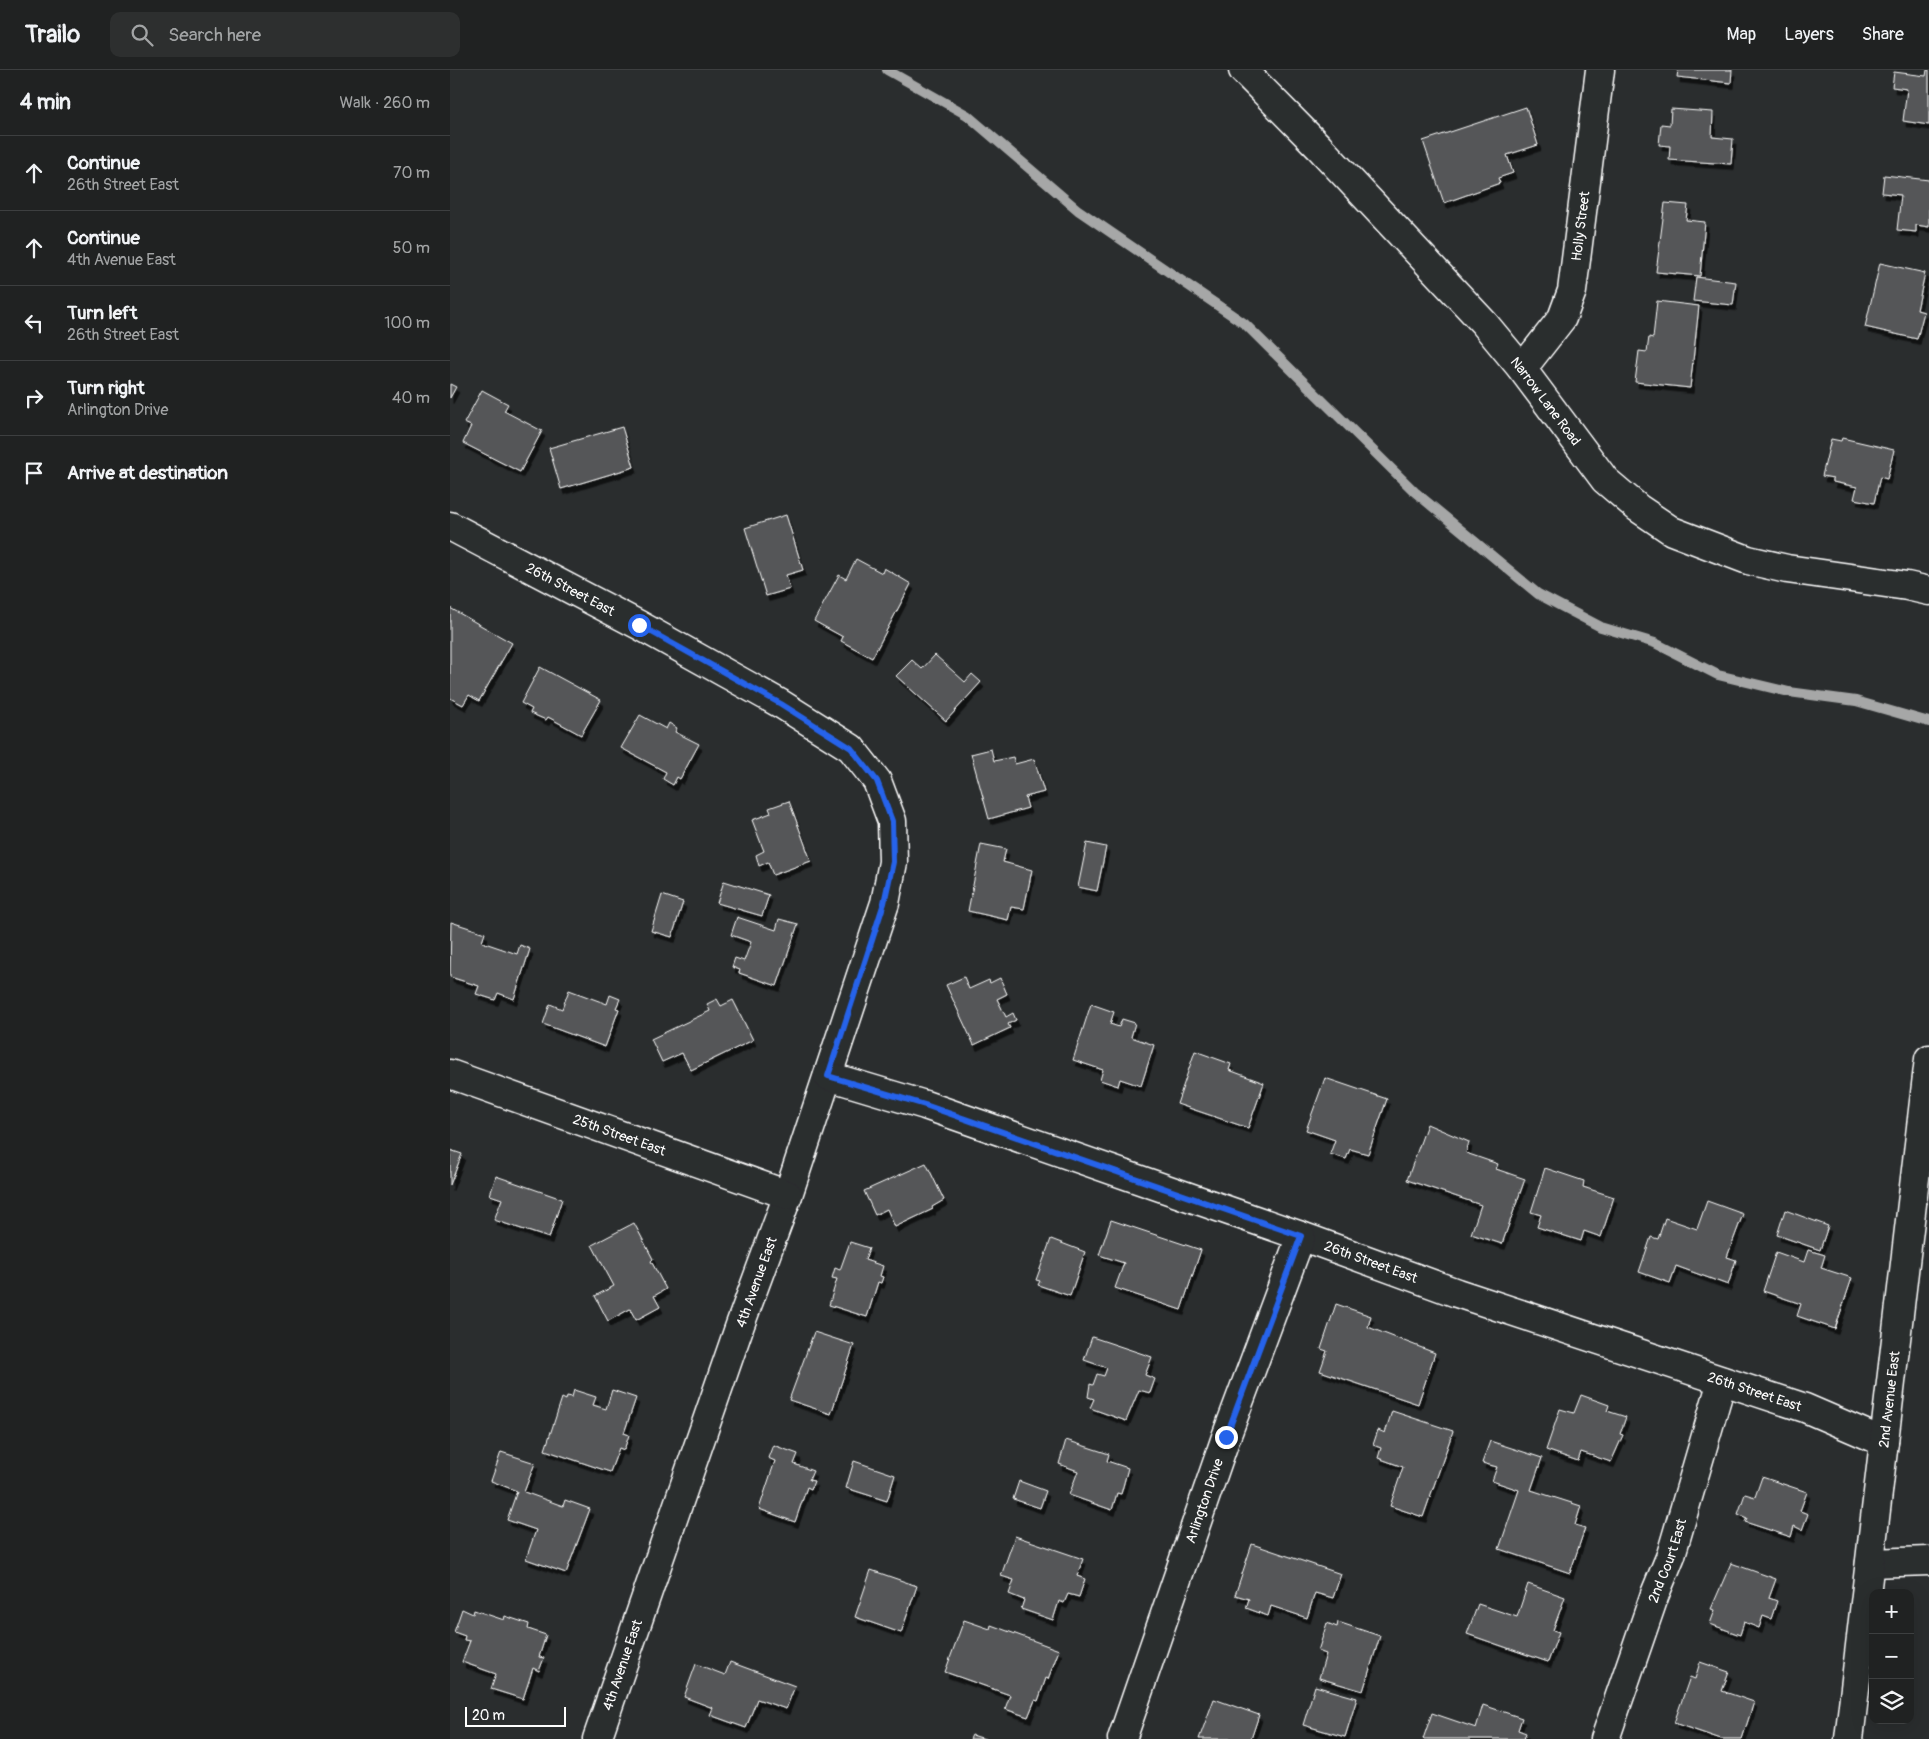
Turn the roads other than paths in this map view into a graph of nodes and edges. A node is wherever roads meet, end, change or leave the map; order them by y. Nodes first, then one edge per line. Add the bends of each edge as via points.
1 (1243, 70) edge
2 (1600, 70) edge
3 (1522, 369) junction
4 (450, 526) edge
5 (1929, 591) edge
6 (892, 821) joint
7 (1929, 1060) edge
8 (450, 1074) edge
9 (828, 1076) junction
10 (788, 1194) junction
11 (1301, 1236) junction
12 (1722, 1381) junction
13 (1884, 1442) junction
14 (1929, 1561) edge
15 (1870, 1563) junction
16 (597, 1739) edge
17 (1122, 1739) edge
18 (1606, 1739) edge
19 (1849, 1739) edge

1 - 3 street, Narrow Lane Road via 1319,147
2 - 3 street, Holly Street via 1572,291 1562,318
3 - 5 street, Narrow Lane Road via 1605,480 1672,531 1748,560
4 - 6 street, 26th Street East via 639,625 781,704 851,748 877,781
6 - 9 street, 4th Avenue East via 893,862 884,903
7 - 13 street, 2nd Avenue East
8 - 10 street, 25th Street East
9 - 10 street, 4th Avenue East
9 - 11 street, 26th Street East via 925,1105
10 - 16 street, 4th Avenue East
11 - 12 street, 26th Street East via 1457,1293
11 - 17 street, Arlington Drive via 1226,1437
12 - 13 street, 26th Street East via 1805,1408
12 - 18 street, 2nd Court East via 1671,1555
13 - 15 street, 2nd Avenue East
14 - 15 street
15 - 19 street, 2nd Avenue East

